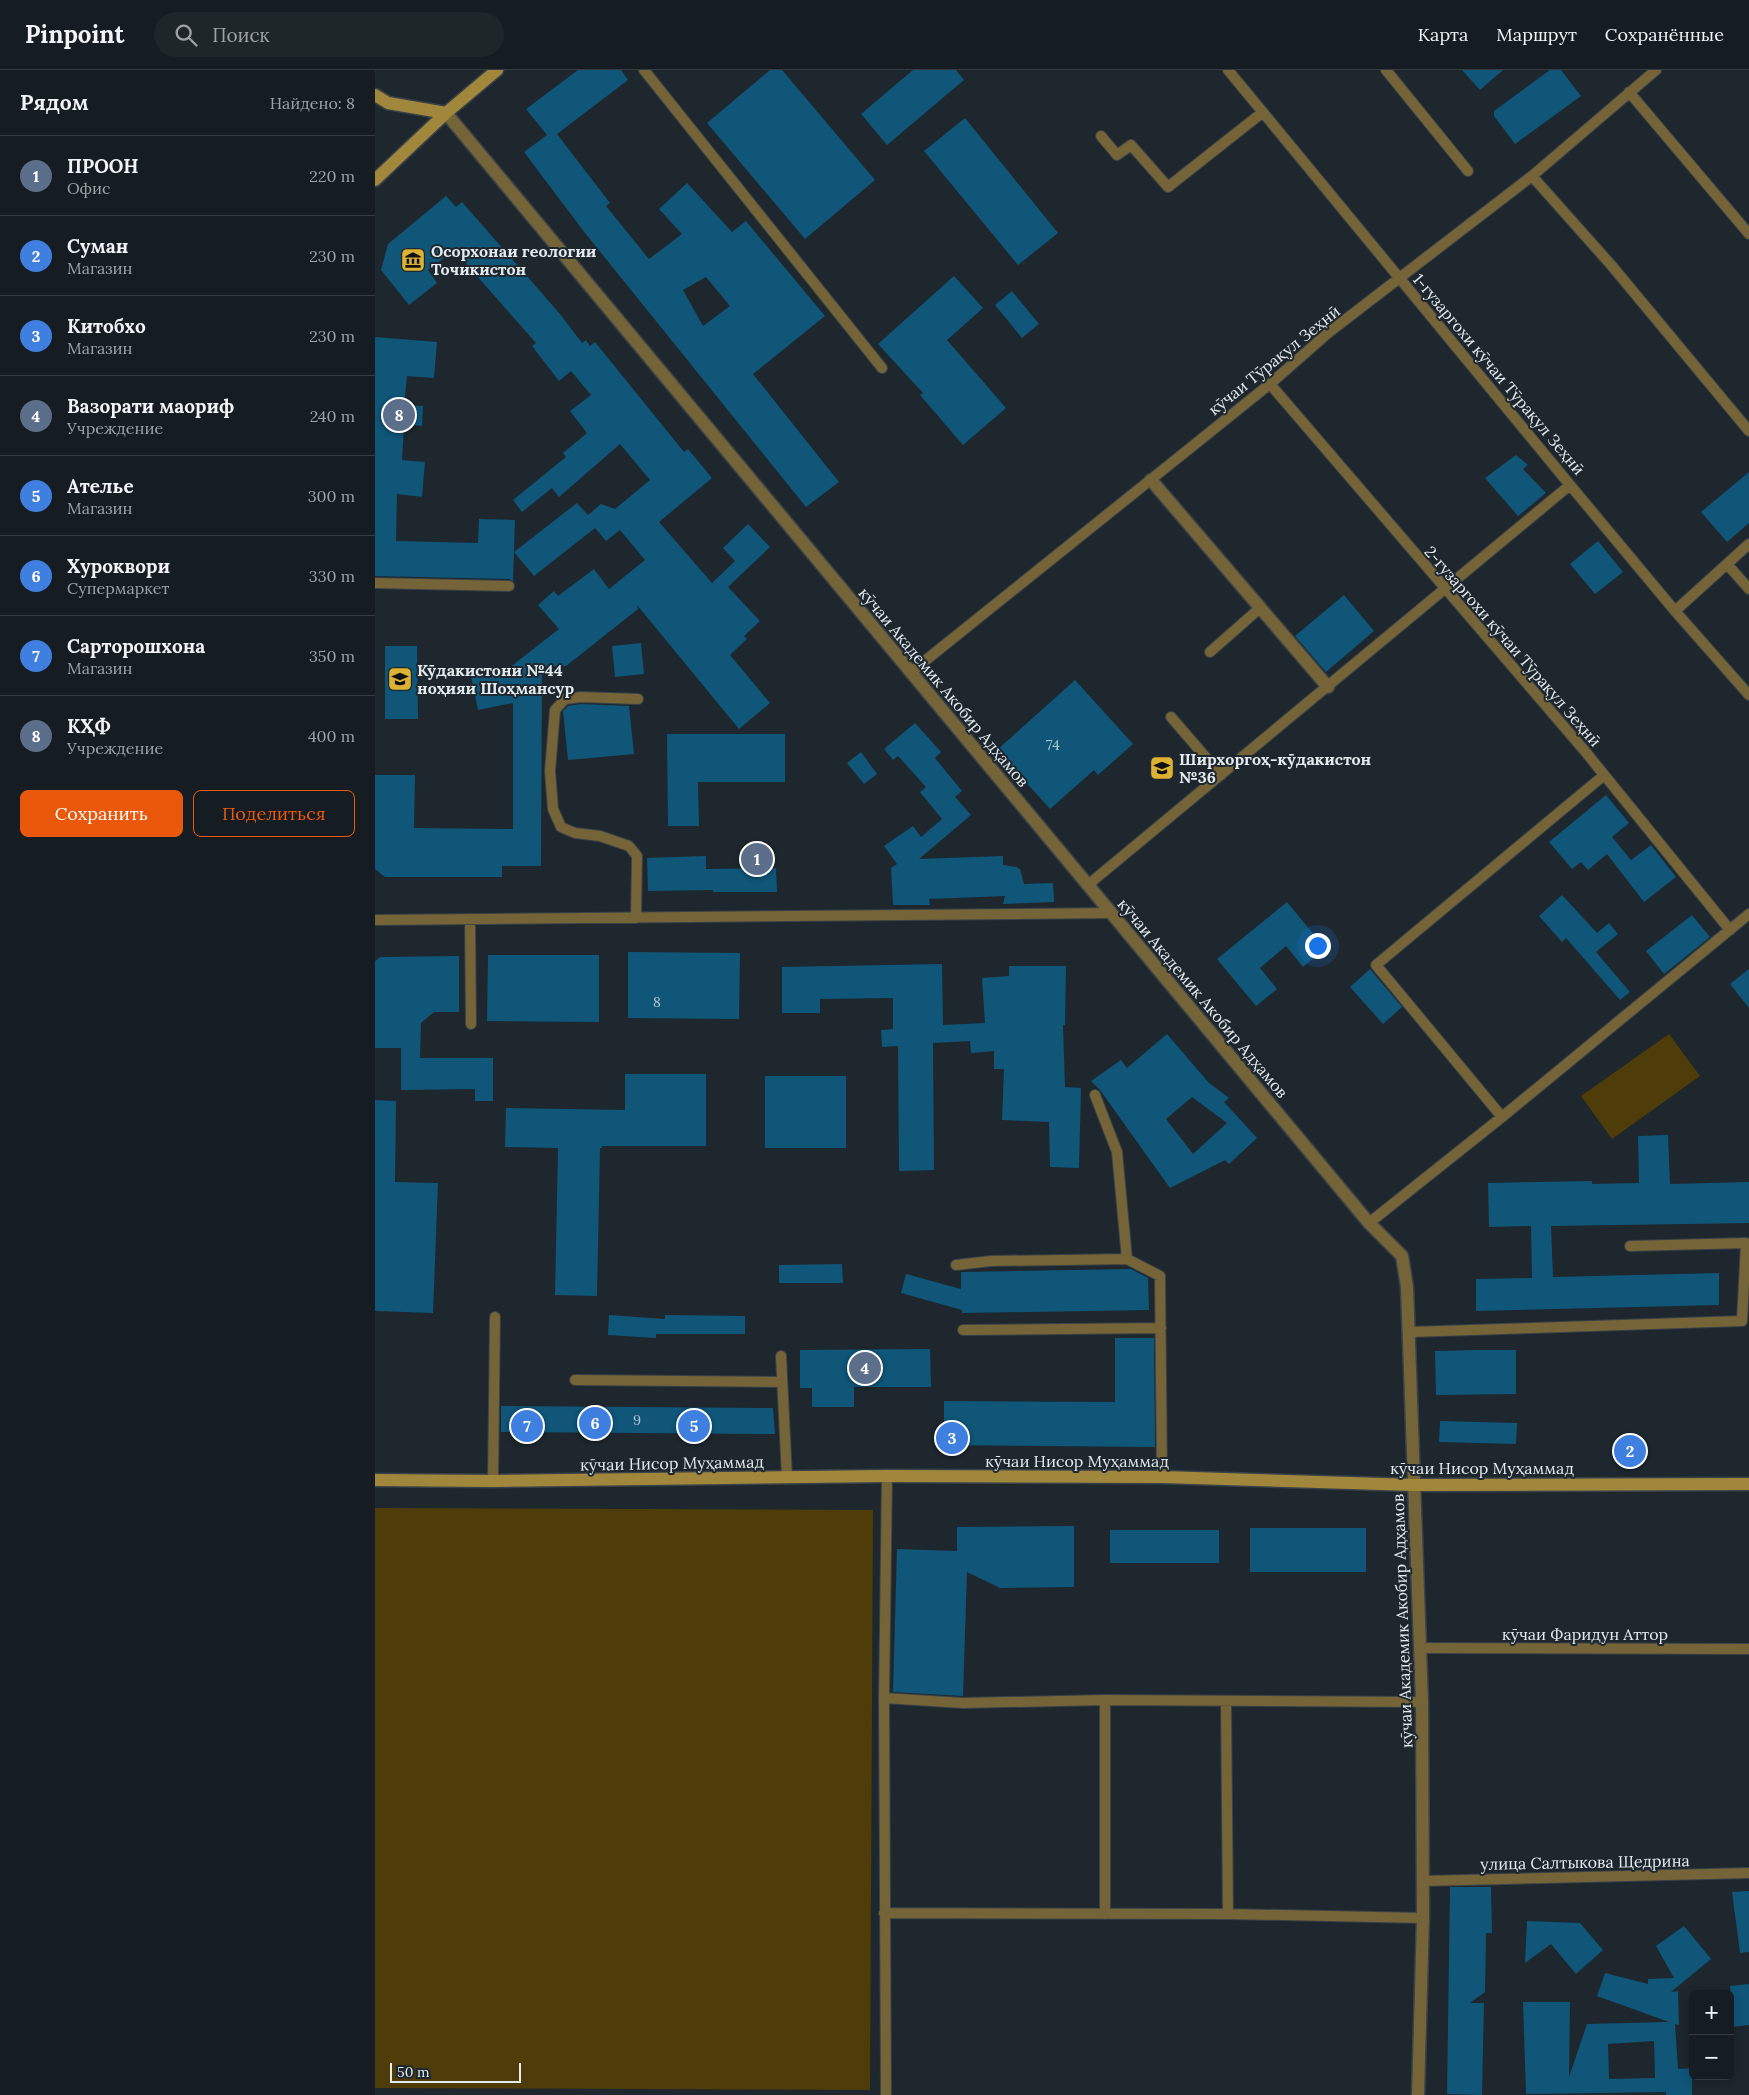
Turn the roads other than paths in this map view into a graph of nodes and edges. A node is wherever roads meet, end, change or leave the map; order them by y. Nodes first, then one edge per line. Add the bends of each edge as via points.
1 (497, 70) edge
2 (644, 70) edge
3 (1228, 70) edge
4 (1386, 70) edge
5 (1656, 70) edge
6 (1629, 92) junction
7 (375, 95) edge
8 (1263, 112) junction
9 (446, 113) junction
10 (1101, 136) dead end
11 (1468, 172) dead end
12 (1532, 176) junction
13 (375, 180) edge
14 (1749, 234) edge
15 (1401, 279) junction
16 (882, 368) dead end
17 (1270, 384) junction
18 (1749, 431) edge
19 (1151, 480) junction
20 (1570, 485) junction
21 (1749, 544) edge
22 (1727, 564) junction
23 (375, 583) edge
24 (509, 586) dead end
25 (1444, 588) junction
26 (1749, 589) edge
27 (1260, 608) junction
28 (1675, 611) junction
29 (1209, 652) dead end
30 (911, 672) junction
31 (1328, 687) junction
32 (1749, 695) edge
33 (638, 700) dead end
34 (1171, 717) dead end
35 (1221, 775) junction
36 (1603, 776) junction
37 (1089, 884) junction
38 (1111, 913) junction
39 (1749, 914) edge
40 (636, 918) junction
41 (470, 919) junction
42 (375, 920) edge
43 (1730, 930) junction
44 (471, 1024) dead end
45 (1095, 1095) dead end
46 (1503, 1117) junction
47 (1369, 1223) junction
48 (1630, 1246) dead end
49 (1127, 1259) junction
50 (956, 1265) dead end
51 (495, 1317) dead end
52 (1161, 1328) junction
53 (963, 1330) dead end
54 (1409, 1332) junction
55 (781, 1356) dead end
56 (575, 1380) dead end
57 (782, 1382) junction
58 (887, 1476) junction
59 (787, 1477) junction
60 (1162, 1477) junction
61 (375, 1480) edge
62 (493, 1481) junction
63 (1749, 1484) edge
64 (1414, 1485) junction
65 (1421, 1648) junction
66 (1749, 1649) edge
67 (885, 1698) junction
68 (1105, 1700) junction
69 (1226, 1702) junction
70 (1422, 1702) junction
71 (1749, 1874) edge
72 (1422, 1880) junction
73 (884, 1913) junction
74 (1105, 1914) junction
75 (1228, 1914) junction
76 (1423, 1918) junction
77 (886, 2095) edge
78 (1418, 2095) edge

1 - 9 street
2 - 16 lane
3 - 8 lane, 1-гузаргохи кӯчаи Тӯрақул Зеҳнӣ
4 - 11 lane
5 - 6 lane, кӯчаи Тӯрақул Зеҳнӣ
6 - 12 lane, кӯчаи Тӯрақул Зеҳнӣ
6 - 14 lane
7 - 9 street via 388,103
8 - 10 lane via 1168,187 1131,145 1117,156
8 - 15 lane, 1-гузаргохи кӯчаи Тӯрақул Зеҳнӣ
9 - 13 street
9 - 30 street, кӯчаи Академик Акобир Адҳамов
12 - 15 lane, кӯчаи Тӯрақул Зеҳнӣ
12 - 18 lane via 1612,266
15 - 17 lane, кӯчаи Тӯрақул Зеҳнӣ via 1328,333
15 - 20 lane, 1-гузаргохи кӯчаи Тӯрақул Зеҳнӣ
17 - 19 lane, кӯчаи Тӯрақул Зеҳнӣ
17 - 25 lane, 2-гузаргохи кӯчаи Тӯрақул Зеҳнӣ
19 - 27 street
19 - 30 lane, кӯчаи Тӯрақул Зеҳнӣ
20 - 25 lane
20 - 28 lane, 1-гузаргохи кӯчаи Тӯрақул Зеҳнӣ
21 - 22 lane
22 - 26 lane
22 - 28 lane
23 - 24 lane
25 - 31 lane
25 - 36 lane, 2-гузаргохи кӯчаи Тӯрақул Зеҳнӣ
27 - 29 lane
27 - 31 street
28 - 32 lane, 1-гузаргохи кӯчаи Тӯрақул Зеҳнӣ
30 - 37 street, кӯчаи Академик Акобир Адҳамов
31 - 35 lane
33 - 40 lane via 565,699 555,710 550,771 553,809 561,827 629,846 637,856
34 - 35 lane
35 - 37 lane
36 - 43 lane, 2-гузаргохи кӯчаи Тӯрақул Зеҳнӣ
36 - 46 lane via 1376,965
37 - 38 street, кӯчаи Академик Акобир Адҳамов
38 - 40 lane
38 - 47 street, кӯчаи Академик Акобир Адҳамов
39 - 43 lane
40 - 41 lane
41 - 42 lane
41 - 44 lane
43 - 46 lane
45 - 49 lane via 1117,1152
46 - 47 lane
47 - 54 street, кӯчаи Академик Акобир Адҳамов via 1402,1256
48 - 54 lane via 1746,1243 1742,1321
49 - 50 lane via 991,1261
49 - 52 lane via 1160,1276
51 - 62 lane
52 - 53 lane
52 - 60 lane
54 - 64 street, кӯчаи Академик Акобир Адҳамов
55 - 57 lane
56 - 57 lane
57 - 59 lane
58 - 59 street, кӯчаи Нисор Муҳаммад
58 - 60 street, кӯчаи Нисор Муҳаммад
58 - 67 lane
59 - 62 street, кӯчаи Нисор Муҳаммад
60 - 64 street, кӯчаи Нисор Муҳаммад
61 - 62 street, кӯчаи Нисор Муҳаммад
63 - 64 street, кӯчаи Нисор Муҳаммад
64 - 65 street, кӯчаи Академик Акобир Адҳамов
65 - 66 lane, кӯчаи Фаридун Аттор
65 - 70 street, кӯчаи Академик Акобир Адҳамов
67 - 68 lane via 963,1703
67 - 73 lane
68 - 69 lane
68 - 74 lane
69 - 70 lane
69 - 75 lane
70 - 72 street, кӯчаи Академик Акобир Адҳамов
71 - 72 lane, улица Салтыкова Щедрина
72 - 76 street, кӯчаи Академик Акобир Адҳамов
73 - 74 lane
73 - 77 lane
74 - 75 lane
75 - 76 lane
76 - 78 street, кӯчаи Академик Акобир Адҳамов

